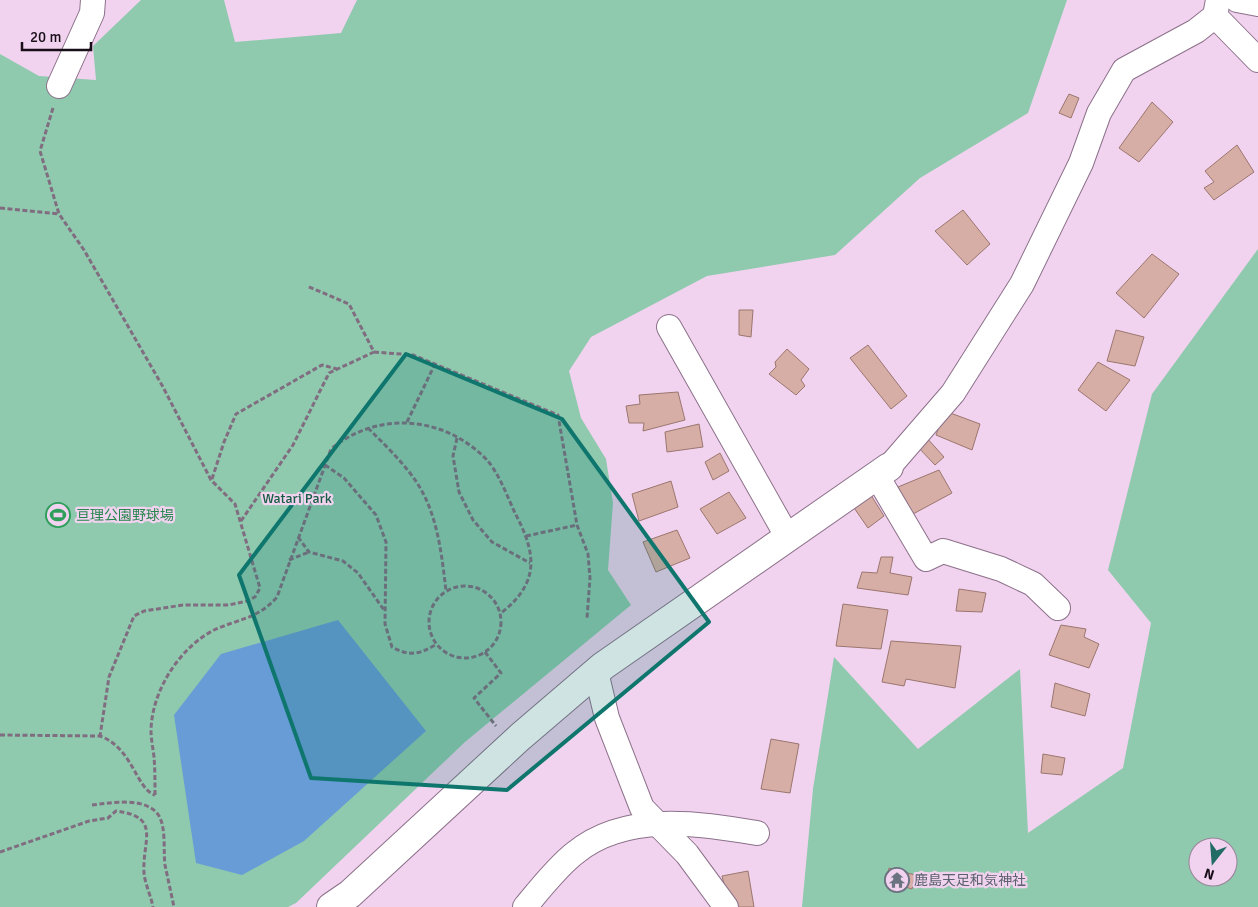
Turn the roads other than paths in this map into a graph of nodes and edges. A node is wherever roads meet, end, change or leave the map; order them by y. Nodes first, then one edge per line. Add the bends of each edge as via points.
1 (93, 0) edge
2 (1237, 0) edge
3 (1258, 4) edge
4 (1216, 8) edge
5 (1258, 60) edge
6 (59, 86) road end
7 (669, 327) dead end
8 (883, 471) junction
9 (788, 536) junction
10 (1058, 608) dead end
11 (596, 672) junction
12 (656, 824) junction
13 (756, 833) dead end
14 (339, 906) edge
15 (526, 907) edge
16 (726, 907) edge

1 - 6 street via 92,13
2 - 3 street
4 - 5 street
4 - 8 street via 1196,31 1124,70 1099,113 1081,163 1022,284 953,393
7 - 9 street
8 - 9 street
8 - 10 street via 926,559 943,551 1001,569 1033,584
9 - 11 street
11 - 12 street via 624,767 642,808
11 - 14 street via 520,737
12 - 13 street via 716,826
12 - 15 street via 606,833 574,853
12 - 16 street via 687,854

